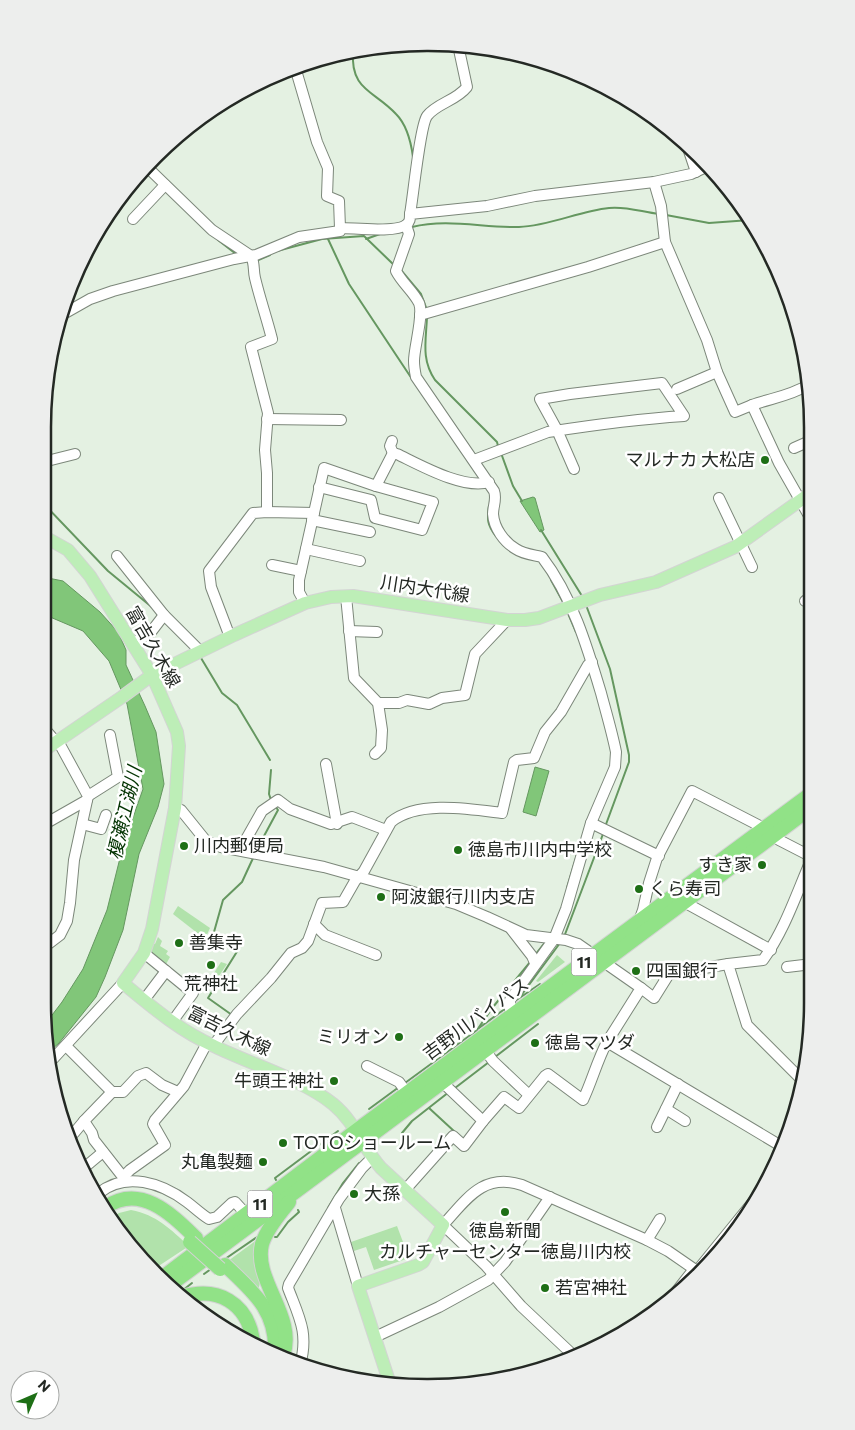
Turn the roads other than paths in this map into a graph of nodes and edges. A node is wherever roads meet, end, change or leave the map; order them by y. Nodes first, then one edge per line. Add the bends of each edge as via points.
1 (459, 53) edge
2 (297, 75) edge
3 (692, 159) edge
4 (701, 169) edge
5 (152, 172) edge
6 (696, 172) junction
7 (654, 182) junction
8 (165, 185) junction
9 (410, 214) junction
10 (133, 219) dead end
11 (340, 228) junction
12 (407, 228) junction
13 (665, 242) junction
14 (248, 259) junction
15 (70, 311) edge
16 (425, 313) junction
17 (717, 372) junction
18 (802, 388) edge
19 (677, 389) dead end
20 (752, 406) junction
21 (267, 419) junction
22 (341, 420) dead end
23 (558, 430) junction
24 (392, 440) dead end
25 (804, 444) edge
26 (794, 448) dead end
27 (75, 454) dead end
28 (393, 454) junction
29 (51, 460) edge
30 (474, 460) junction
31 (574, 469) dead end
32 (486, 483) junction
33 (375, 486) junction
34 (319, 487) junction
35 (719, 498) dead end
36 (804, 498) edge
37 (371, 500) junction
38 (800, 501) junction
39 (804, 508) edge
40 (267, 512) junction
41 (313, 516) junction
42 (370, 532) dead end
43 (51, 540) edge
44 (741, 543) junction
45 (306, 549) junction
46 (117, 556) dead end
47 (360, 561) dead end
48 (272, 565) dead end
49 (752, 567) dead end
50 (301, 571) junction
51 (346, 596) junction
52 (305, 604) junction
53 (574, 604) junction
54 (164, 615) junction
55 (506, 620) junction
56 (349, 631) junction
57 (377, 632) dead end
58 (230, 637) junction
59 (133, 644) junction
60 (200, 651) junction
61 (590, 663) junction
62 (152, 675) junction
63 (378, 703) junction
64 (51, 735) edge
65 (110, 735) dead end
66 (57, 741) junction
67 (51, 745) edge
68 (375, 754) dead end
69 (326, 764) dead end
70 (88, 798) junction
71 (804, 800) edge
72 (175, 808) junction
73 (804, 811) edge
74 (106, 815) dead end
75 (51, 820) edge
76 (591, 823) junction
77 (82, 824) junction
78 (337, 824) junction
79 (386, 830) junction
80 (768, 832) junction
81 (240, 850) junction
82 (804, 854) edge
83 (659, 856) junction
84 (359, 876) junction
85 (804, 876) edge
86 (684, 902) junction
87 (638, 921) junction
88 (314, 924) junction
89 (510, 929) junction
90 (555, 939) junction
91 (51, 942) edge
92 (771, 950) junction
93 (144, 953) junction
94 (376, 955) dead end
95 (598, 958) junction
96 (533, 960) junction
97 (728, 964) junction
98 (804, 965) edge
99 (787, 967) dead end
100 (166, 971) junction
101 (123, 984) junction
102 (641, 988) junction
103 (144, 1000) junction
104 (510, 1008) junction
105 (172, 1022) junction
106 (607, 1042) junction
107 (210, 1045) junction
108 (66, 1046) junction
109 (489, 1056) junction
110 (55, 1057) edge
111 (367, 1066) dead end
112 (797, 1075) edge
113 (678, 1084) junction
114 (404, 1088) junction
115 (448, 1088) junction
116 (176, 1091) junction
117 (112, 1092) junction
118 (529, 1095) junction
119 (666, 1109) junction
120 (84, 1121) junction
121 (483, 1121) junction
122 (685, 1121) dead end
123 (657, 1127) dead end
124 (74, 1133) dead end
125 (360, 1136) junction
126 (776, 1143) edge
127 (103, 1152) junction
128 (372, 1158) junction
129 (88, 1164) edge
130 (124, 1179) junction
131 (299, 1189) junction
132 (405, 1190) junction
133 (102, 1191) edge
134 (550, 1197) junction
135 (111, 1205) edge
136 (335, 1208) junction
137 (114, 1211) edge
138 (246, 1214) junction
139 (660, 1219) dead end
140 (443, 1225) junction
141 (193, 1240) junction
142 (647, 1240) junction
143 (190, 1257) junction
144 (222, 1267) junction
145 (696, 1267) edge
146 (162, 1270) edge
147 (167, 1274) edge
148 (494, 1275) junction
149 (175, 1281) edge
150 (358, 1286) junction
151 (191, 1295) edge
152 (253, 1336) edge
153 (375, 1337) junction
154 (267, 1343) edge
155 (275, 1346) edge
156 (284, 1350) edge
157 (569, 1351) edge
158 (301, 1357) edge
159 (388, 1377) edge

1 - 9 street via 467,87 462,94 427,117
2 - 11 street via 328,168 327,196 339,201
3 - 6 street
4 - 6 street
5 - 8 street
6 - 7 street
7 - 9 street
7 - 13 street
8 - 10 street
8 - 14 street
9 - 12 street
11 - 12 street
11 - 14 street via 340,231 300,237
12 - 16 street via 396,271
13 - 16 street
13 - 17 street via 707,340
14 - 15 street via 113,292 90,299
14 - 21 street via 272,339 251,348 268,409
16 - 30 street via 414,361 416,377
17 - 19 street
17 - 20 street via 735,412
18 - 20 street
20 - 38 street
21 - 22 street
21 - 40 street
23 - 23 street via 643,419 684,416 662,382 540,399
23 - 30 street
23 - 31 street
24 - 28 street
25 - 26 street
27 - 29 street
28 - 32 street via 459,482
28 - 33 street
30 - 32 street
32 - 53 street via 496,496 494,521 501,535 516,549 542,557
33 - 34 street via 324,468
33 - 37 street
33 - 37 street via 433,502 422,530 375,518
34 - 37 street
34 - 41 street
35 - 44 street
36 - 38 main road, 川内大代線
38 - 39 street
38 - 44 main road, 川内大代線
40 - 41 street
40 - 58 street via 253,514 209,571 211,588
41 - 42 street
41 - 45 street
43 - 59 main road, 富吉久木線 via 68,550 90,576
44 - 49 street
44 - 53 main road, 川内大代線 via 656,582
45 - 47 street
45 - 50 street
46 - 54 street
48 - 50 street
50 - 52 street via 299,592
51 - 52 main road, 川内大代線 via 331,596
51 - 55 main road, 川内大代線
51 - 56 street
52 - 58 main road, 川内大代線
53 - 55 main road, 川内大代線 via 538,618
53 - 61 street
54 - 59 street via 151,632
54 - 60 street
55 - 63 street via 475,654 466,695 442,698 429,704 407,700
56 - 57 street
56 - 63 street via 354,678
58 - 60 main road, 川内大代線
59 - 62 main road, 富吉久木線
60 - 62 main road, 川内大代線
61 - 76 street via 616,752 615,767
61 - 79 street via 545,732 534,758 514,762 502,813 451,808 415,811 394,820
62 - 66 main road, 川内大代線
62 - 72 main road, 富吉久木線 via 177,732
63 - 68 street via 381,748
64 - 66 street
65 - 70 street via 118,777
66 - 67 main road, 川内大代線
66 - 70 street
69 - 78 street
70 - 75 street
70 - 77 street
71 - 80 highway, 吉野川バイパス / 11
72 - 81 street via 181,810 206,841
72 - 93 main road, 富吉久木線 via 152,929
73 - 80 highway, 吉野川バイパス / 11
74 - 77 street via 101,828
76 - 83 street
76 - 90 street
77 - 91 street via 67,920 60,935
78 - 79 street via 352,817
78 - 81 street via 290,809 278,800 262,811
79 - 84 street
80 - 82 street
80 - 83 street via 692,791
80 - 86 highway, 吉野川バイパス / 11
80 - 87 highway, 吉野川バイパス / 11
81 - 84 street
83 - 87 street
84 - 88 street via 343,902 322,903
84 - 89 street via 456,904
85 - 92 street
86 - 92 street
86 - 95 highway, 吉野川バイパス / 11
87 - 95 highway, 吉野川バイパス / 11
88 - 94 street via 325,935
88 - 107 street via 302,948 291,953
89 - 90 street
89 - 96 street
90 - 95 street via 578,944
90 - 96 street
92 - 97 street via 763,960
93 - 100 street
93 - 101 main road, 富吉久木線
95 - 102 street
95 - 104 highway, 吉野川バイパス / 11
95 - 109 highway, 吉野川バイパス / 11
96 - 104 street
97 - 102 street via 669,974 654,998
97 - 112 street via 747,1025
98 - 99 street
100 - 103 street
100 - 105 street via 193,993
101 - 103 main road, 富吉久木線
101 - 108 street
102 - 106 street
103 - 105 main road, 富吉久木線
104 - 114 highway, 吉野川バイパス / 11
105 - 107 main road, 富吉久木線
106 - 113 street
106 - 118 street via 583,1100 548,1074
107 - 116 street via 198,1057 184,1086
107 - 125 main road, 富吉久木線 via 315,1093 336,1107
108 - 110 street
108 - 117 street
109 - 115 highway, 吉野川バイパス / 11
109 - 118 street
111 - 114 street
113 - 119 street
113 - 126 street
114 - 125 highway, 吉野川バイパス / 11
115 - 121 street
115 - 125 highway, 吉野川バイパス / 11
116 - 117 street via 146,1074 138,1076 123,1092
116 - 130 street via 153,1124 165,1145 130,1170
117 - 120 street
118 - 121 street via 520,1108 504,1097
119 - 122 street
119 - 123 street
120 - 124 street
120 - 127 street
121 - 132 street via 464,1146 453,1136
125 - 128 main road, 富吉久木線
125 - 131 highway, 吉野川バイパス / 11
125 - 138 highway, 吉野川バイパス / 11
127 - 129 street
127 - 130 street
128 - 132 main road, 富吉久木線
128 - 136 street
130 - 133 street
130 - 138 street via 165,1189 206,1218 214,1218 232,1202
131 - 149 highway, 吉野川バイパス / 11
131 - 156 highway via 262,1244 263,1270 282,1318
132 - 140 main road, 富吉久木線
134 - 140 street via 510,1181 489,1183 471,1194
134 - 142 street
134 - 148 street
135 - 141 highway via 127,1199 151,1202 173,1216
136 - 150 street
136 - 158 street via 288,1288 302,1324
137 - 141 highway via 130,1206 147,1209
138 - 143 highway, 吉野川バイパス / 11
139 - 142 street
140 - 148 street
140 - 150 main road via 423,1262
141 - 144 highway
142 - 145 street
143 - 146 highway
143 - 147 highway, 吉野川バイパス / 11
144 - 154 highway via 260,1311 268,1334
144 - 155 highway via 251,1290 265,1307 275,1333
148 - 153 street via 439,1307
148 - 157 street
150 - 153 main road
151 - 152 highway via 208,1294 233,1303 249,1322
153 - 159 main road

